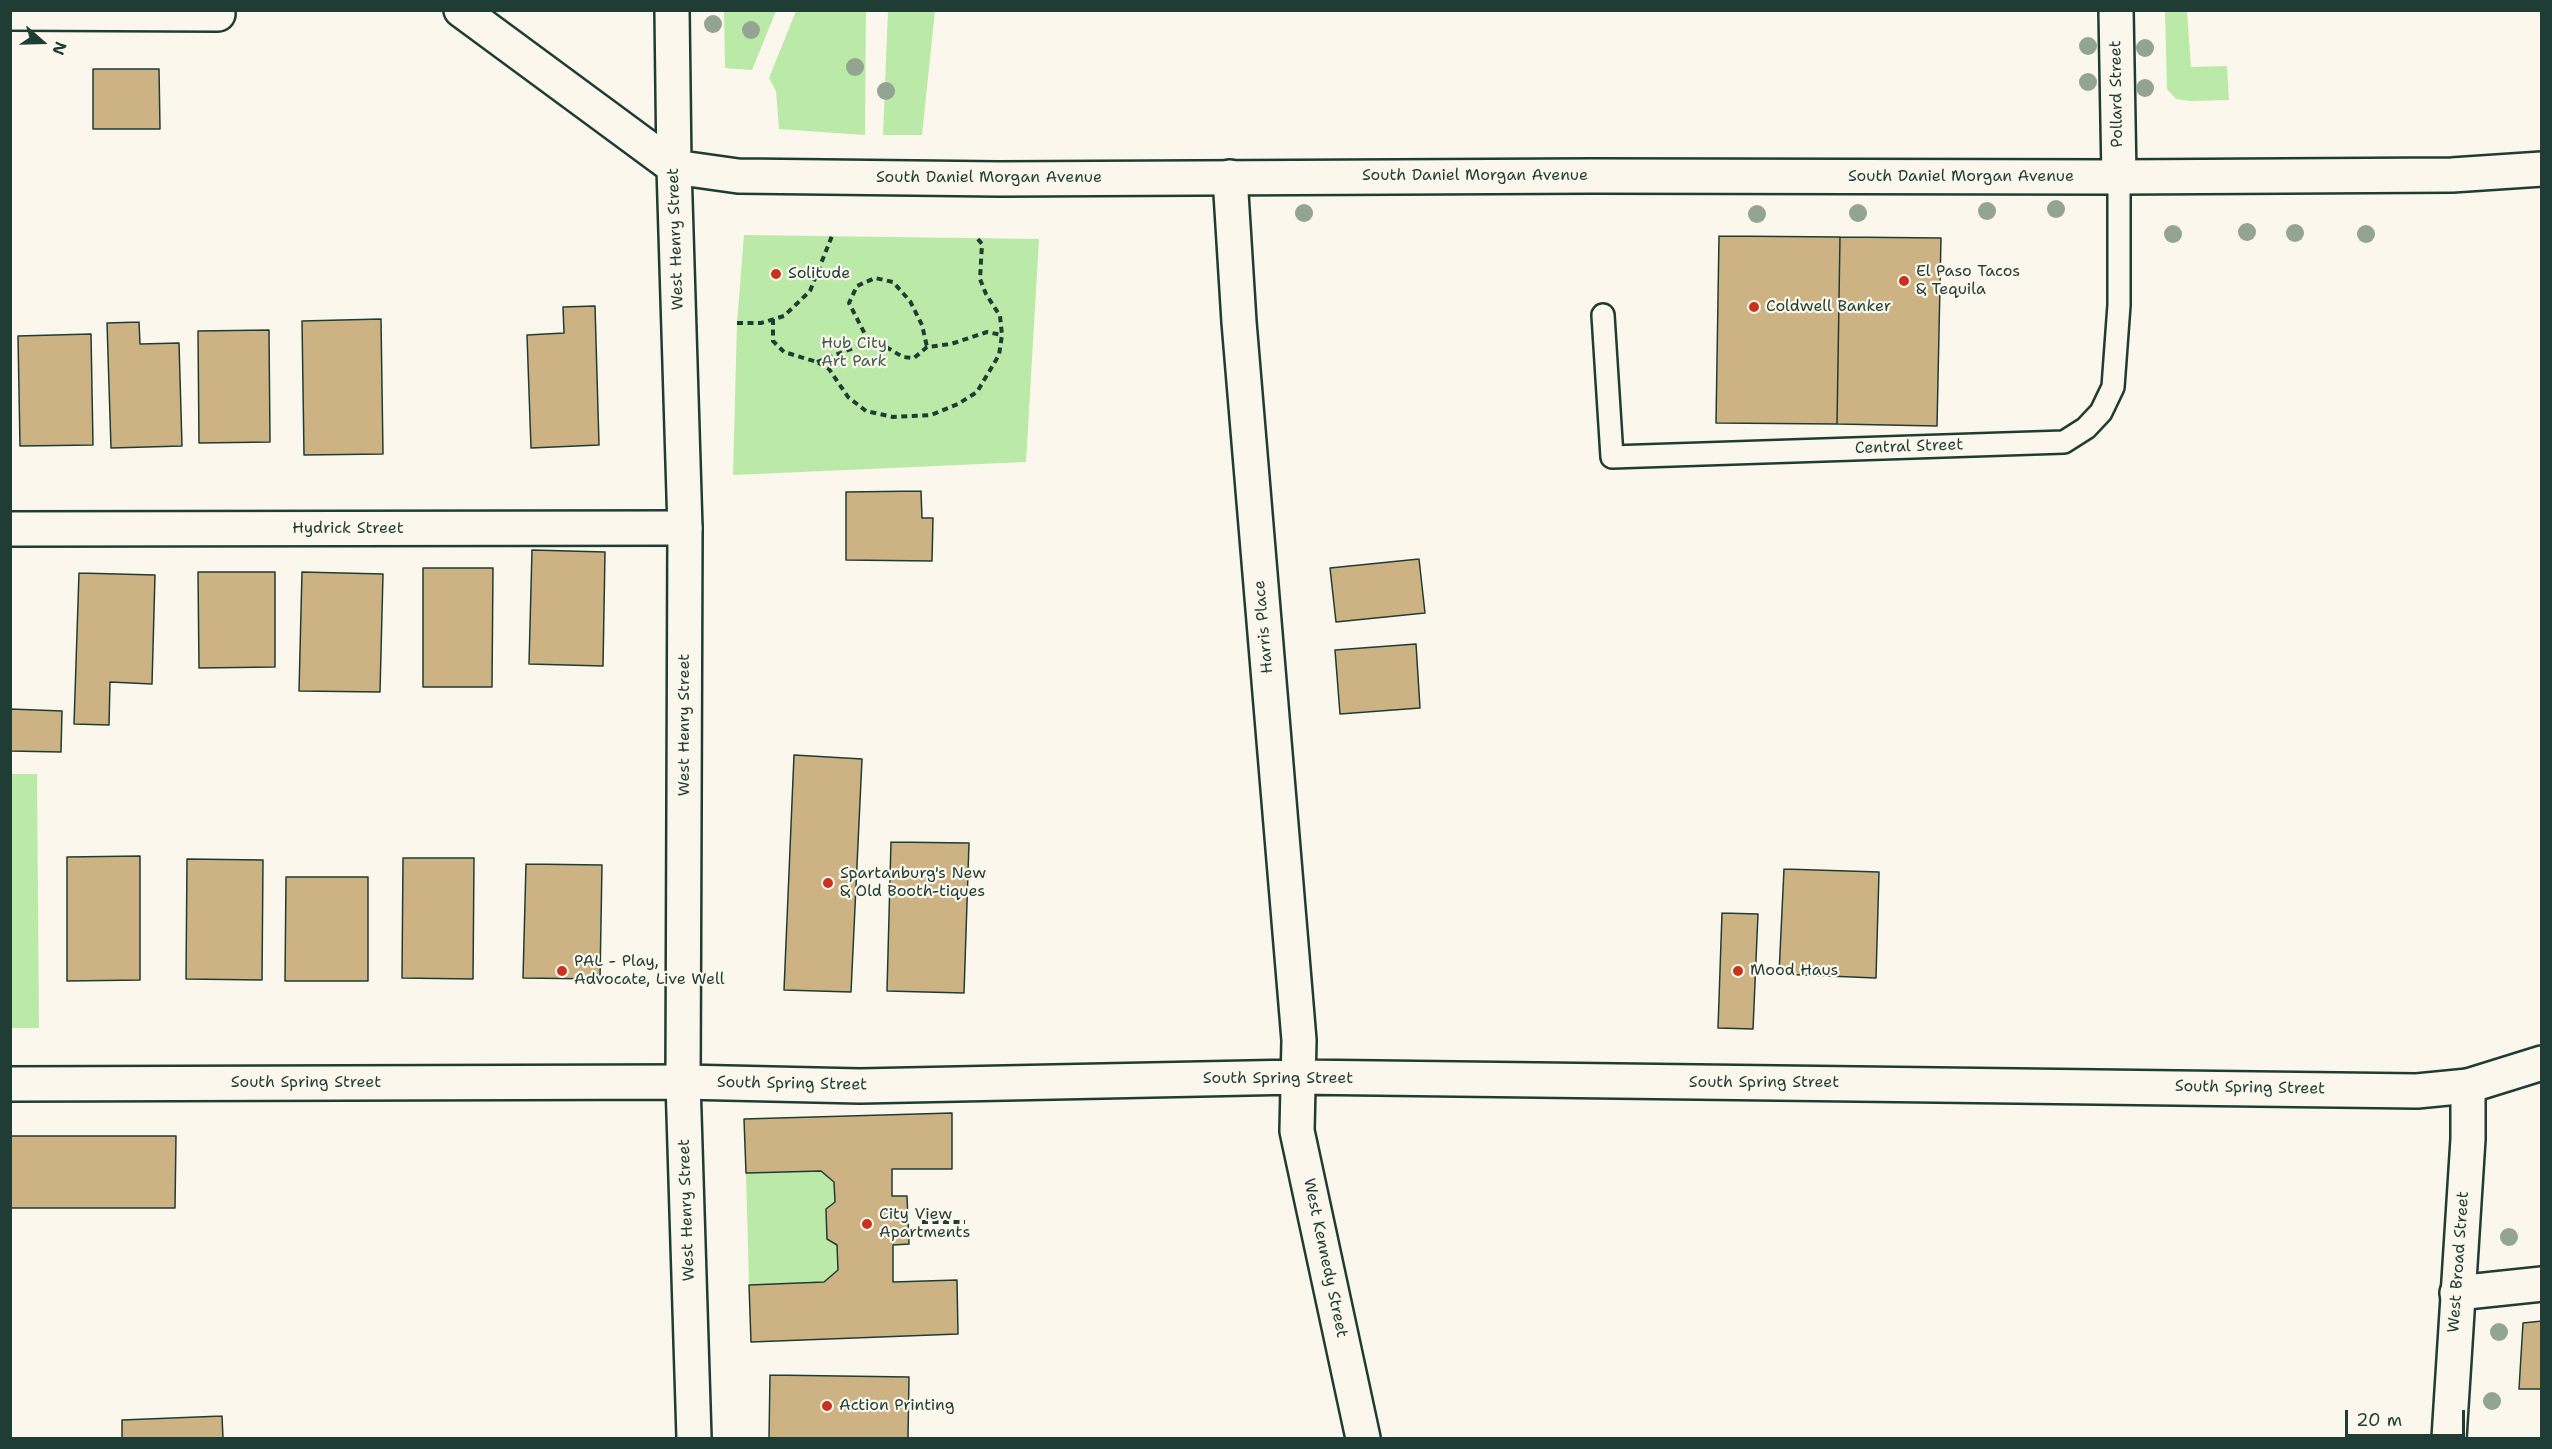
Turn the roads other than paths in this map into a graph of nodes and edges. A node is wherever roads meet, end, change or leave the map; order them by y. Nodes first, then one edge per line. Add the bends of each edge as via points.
1 (461, 10) edge
2 (672, 10) edge
3 (2116, 10) edge
4 (45, 12) edge
5 (10, 13) edge
6 (218, 14) dead end
7 (674, 167) junction
8 (2541, 169) edge
9 (1230, 177) junction
10 (2119, 177) junction
11 (1603, 315) dead end
12 (685, 528) junction
13 (10, 529) edge
14 (2541, 1063) edge
15 (1297, 1077) junction
16 (682, 1082) junction
17 (10, 1084) edge
18 (2468, 1086) junction
19 (2541, 1284) edge
20 (2457, 1293) junction
21 (694, 1438) edge
22 (1363, 1438) edge
23 (2449, 1438) edge

1 - 7 street, South Daniel Morgan Avenue
2 - 7 street, West Henry Street
3 - 10 street, Pollard Street
4 - 5 street
4 - 6 street
7 - 9 street, South Daniel Morgan Avenue via 738,176
7 - 12 street, West Henry Street
8 - 10 street, South Daniel Morgan Avenue via 2452,175
9 - 10 street, South Daniel Morgan Avenue
9 - 15 street, Harris Place via 1299,1040
10 - 11 lane, Central Street via 2119,305 2113,387 2101,412 2086,428 2064,441 1612,457
12 - 13 street, Hydrick Street
12 - 16 street, West Henry Street
14 - 18 street, South Spring Street
15 - 16 street, South Spring Street via 860,1086
15 - 18 street, South Spring Street via 2417,1091
15 - 22 street, West Kennedy Street via 1297,1131
16 - 17 street, South Spring Street
16 - 21 street, West Henry Street
18 - 20 street, West Broad Street
19 - 20 street
20 - 23 street, West Broad Street

